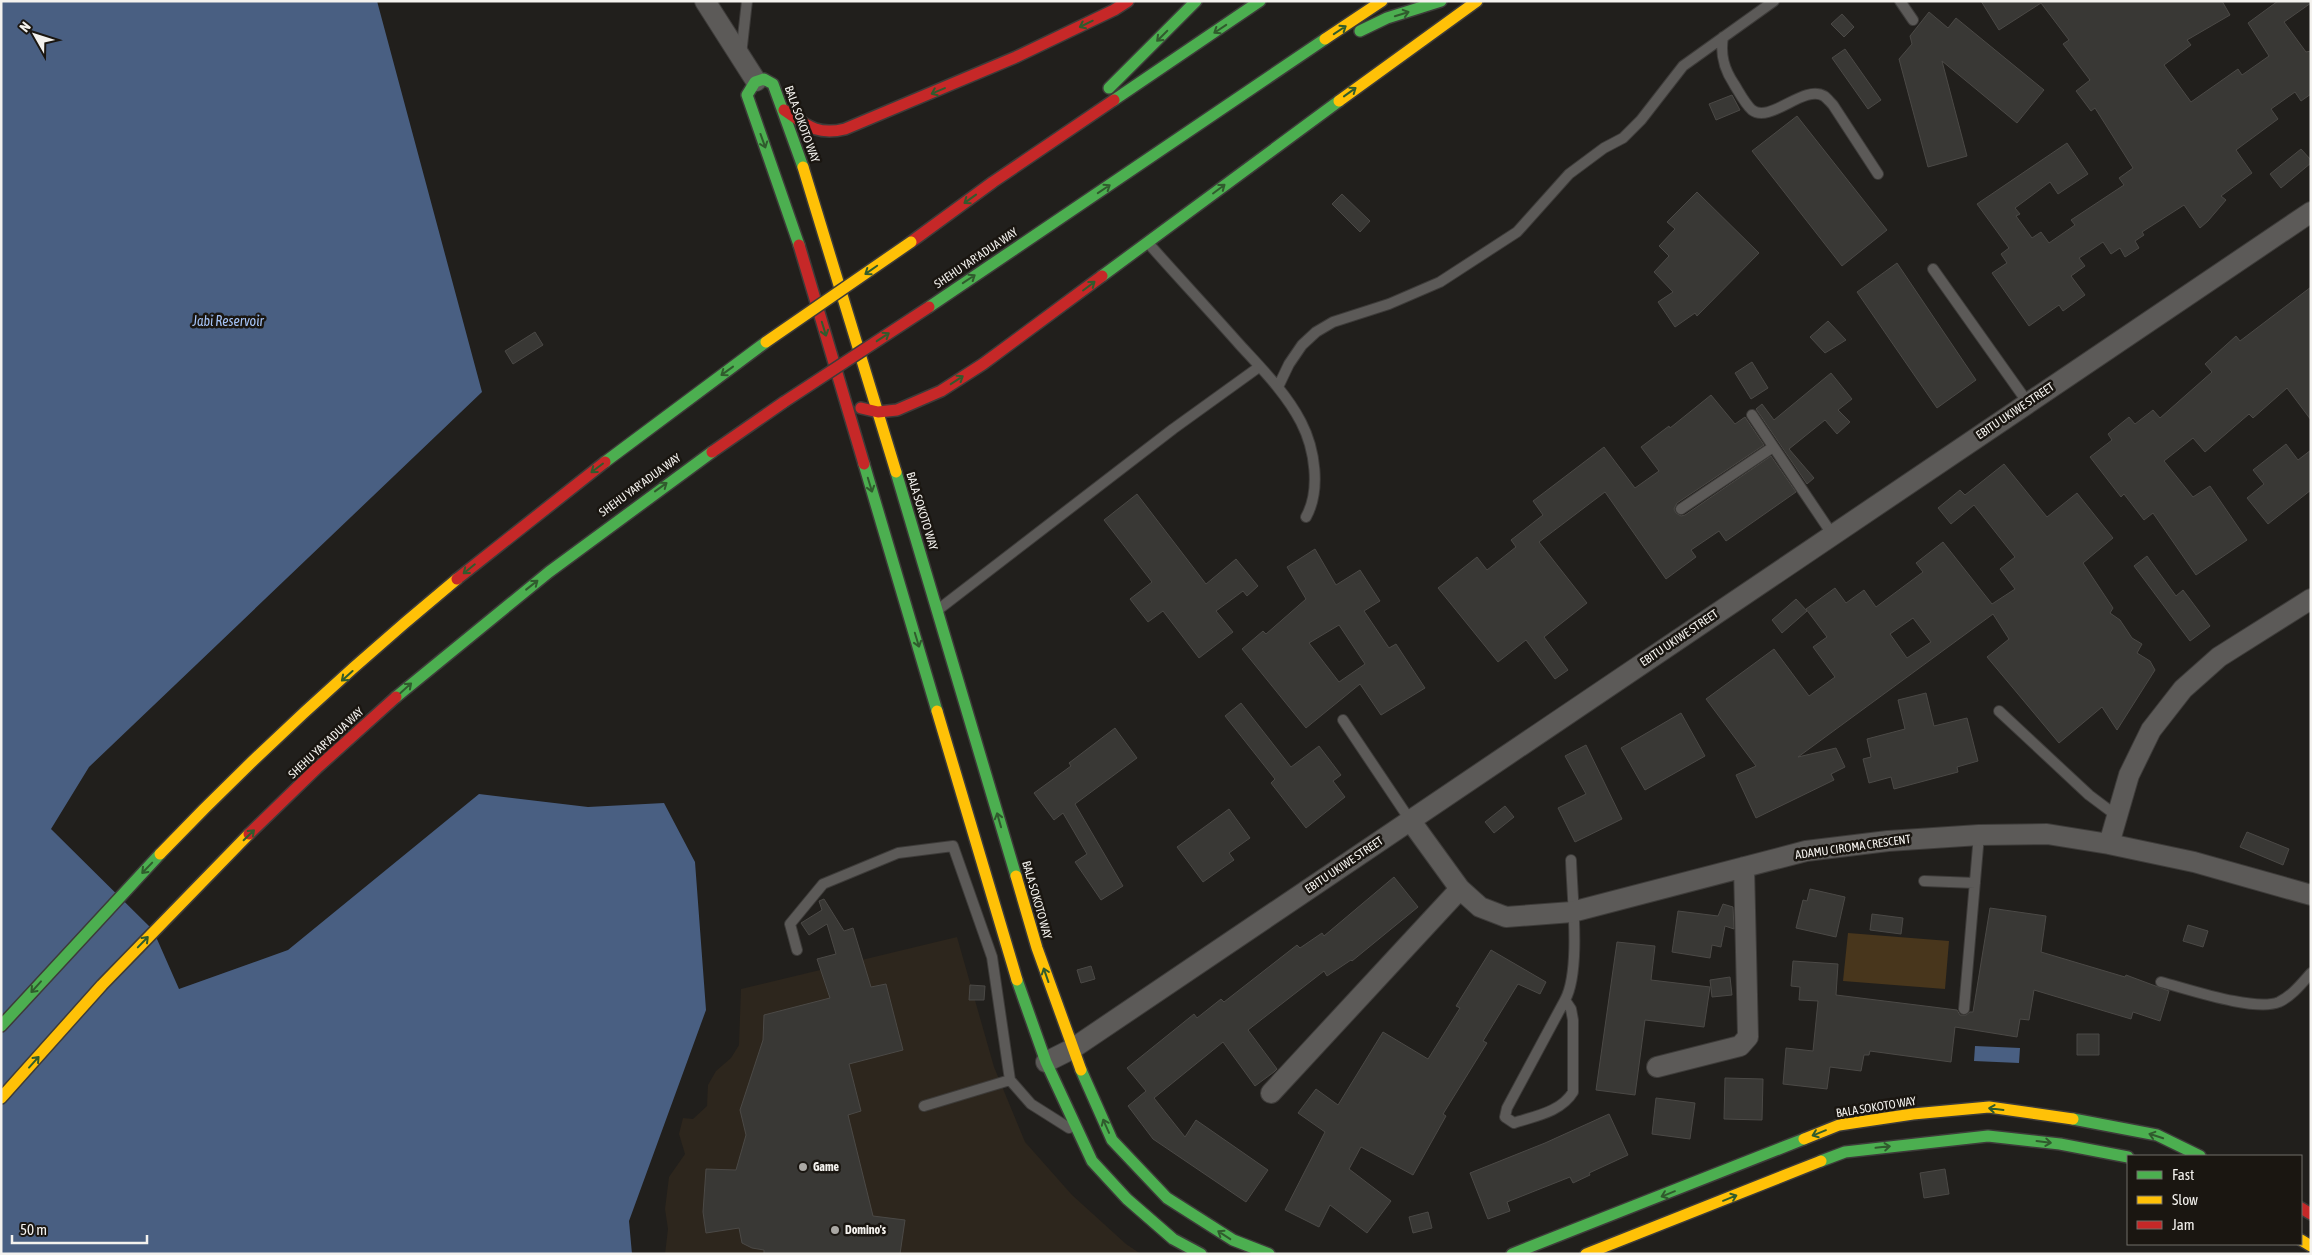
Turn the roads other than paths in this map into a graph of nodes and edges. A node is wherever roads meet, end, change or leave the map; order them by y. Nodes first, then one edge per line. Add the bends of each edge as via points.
1 (705, 1) edge
2 (747, 1) edge
3 (1128, 1) edge
4 (1196, 1) edge
5 (1260, 1) edge
6 (1382, 1) edge
7 (1441, 1) edge
8 (1477, 1) edge
9 (1774, 1) edge
10 (1900, 1) edge
11 (1110, 6) edge
12 (1913, 20) dead end
13 (1723, 37) junction
14 (741, 59) junction
15 (756, 81) junction
16 (784, 110) junction
17 (1206, 121) junction
18 (845, 129) junction
19 (824, 143) dead end
20 (812, 150) dead end
21 (800, 159) junction
22 (1878, 174) dead end
23 (993, 182) junction
24 (788, 210) junction
25 (2311, 212) edge
26 (1148, 242) junction
27 (1933, 269) dead end
28 (1260, 367) junction
29 (841, 385) junction
30 (1278, 388) junction
31 (2028, 403) junction
32 (915, 406) junction
33 (879, 413) junction
34 (1752, 415) dead end
35 (1773, 447) junction
36 (888, 449) junction
37 (1681, 510) dead end
38 (1306, 517) dead end
39 (1832, 534) junction
40 (2311, 599) edge
41 (938, 610) junction
42 (1999, 711) dead end
43 (1343, 720) dead end
44 (2117, 816) junction
45 (1410, 820) junction
46 (1979, 835) junction
47 (964, 841) junction
48 (2109, 844) junction
49 (1572, 860) dead end
50 (1744, 867) junction
51 (1924, 881) dead end
52 (1975, 883) junction
53 (1460, 889) junction
54 (2311, 895) edge
55 (1572, 912) junction
56 (797, 950) dead end
57 (2311, 973) edge
58 (2161, 982) dead end
59 (1565, 1000) junction
60 (1964, 1009) dead end
61 (1, 1026) edge
62 (1072, 1049) junction
63 (1046, 1062) junction
64 (1657, 1067) dead end
65 (1010, 1080) junction
66 (1271, 1093) dead end
67 (1, 1098) edge
68 (924, 1106) dead end
69 (1080, 1135) junction
70 (2198, 1155) edge
71 (2127, 1157) edge
72 (1201, 1254) edge
73 (1269, 1254) edge
74 (1512, 1254) edge
75 (1586, 1254) edge

1 - 14 street
2 - 14 lane
3 - 11 main road
4 -> 23 main road via 1104,93
5 -> 23 main road
17 -> 6 main road, SHEHU YAR'ADUA WAY
17 -> 7 main road via 1365,28
26 -> 8 main road
9 - 13 lane
10 - 12 lane
11 -> 18 main road via 1008,60
13 - 22 lane via 1723,62 1729,77 1752,110 1769,112 1812,94 1824,96
13 - 30 lane via 1684,66 1623,138 1569,174 1517,232 1440,282 1390,304 1333,322 1316,332 1289,364
14 - 15 street
15 - 16 main road, BALA SOKOTO WAY via 764,79 772,84
15 -> 24 main road via 749,86 747,95
16 - 18 main road via 820,132 830,134
16 - 21 main road, BALA SOKOTO WAY
67 -> 17 main road, SHEHU YAR'ADUA WAY, bridge via 108,979 214,869 412,683 505,606 598,532 784,402
18 - 19 main road
20 - 21 main road
21 - 24 main road via 790,175 786,190
21 - 33 main road, BALA SOKOTO WAY
23 -> 61 main road, bridge via 766,342 555,499 456,580 276,739 181,833
24 -> 29 main road
25 - 31 street, EBITU UKIWE STREET
26 - 28 lane
32 -> 26 main road via 1015,341
27 - 31 lane
28 - 30 lane
28 - 41 lane via 1173,429
29 - 33 main road via 856,405
29 -> 47 main road
30 - 38 lane via 1301,421 1309,440 1314,486 1312,506
31 - 39 street, EBITU UKIWE STREET
32 - 33 main road
32 - 36 main road via 895,428
33 - 36 main road, BALA SOKOTO WAY
34 - 35 lane
35 - 37 lane
35 - 39 lane
36 - 41 main road, BALA SOKOTO WAY
39 - 45 street, EBITU UKIWE STREET
40 - 44 street via 2219,656 2183,689 2151,730 2129,775
62 -> 41 main road, BALA SOKOTO WAY via 1036,948
42 - 44 lane via 2089,795
43 - 45 lane
44 - 48 street
45 - 53 street, ADAMU CIROMA CRESCENT
45 - 62 street, EBITU UKIWE STREET
46 - 48 street, ADAMU CIROMA CRESCENT via 2047,834
46 - 50 street, ADAMU CIROMA CRESCENT via 1888,840 1806,851
46 - 52 lane
47 - 56 lane via 898,854 822,884 790,924
47 - 63 main road
47 - 65 lane via 992,957
48 - 54 street, ADAMU CIROMA CRESCENT via 2194,862
49 - 55 lane
50 - 55 street, ADAMU CIROMA CRESCENT
50 - 64 street via 1748,1037 1740,1046
51 - 52 lane
52 - 60 lane
53 - 55 street, ADAMU CIROMA CRESCENT via 1480,908 1506,917
53 - 66 street
55 - 59 lane via 1574,975
57 - 58 lane via 2296,990 2279,1002 2254,1005
59 - 59 lane via 1507,1108 1506,1117 1514,1124 1559,1108 1573,1092 1573,1020
62 - 63 street, EBITU UKIWE STREET
73 -> 62 main road, BALA SOKOTO WAY via 1233,1240 1167,1198 1112,1140
63 - 69 main road
65 - 68 lane
65 - 69 lane via 1032,1104
69 - 72 main road via 1092,1161 1127,1199 1173,1239
70 -> 74 main road, BALA SOKOTO WAY via 2156,1135 1989,1107 1913,1114 1838,1125
75 -> 71 main road via 1845,1152 1988,1136 2060,1144

